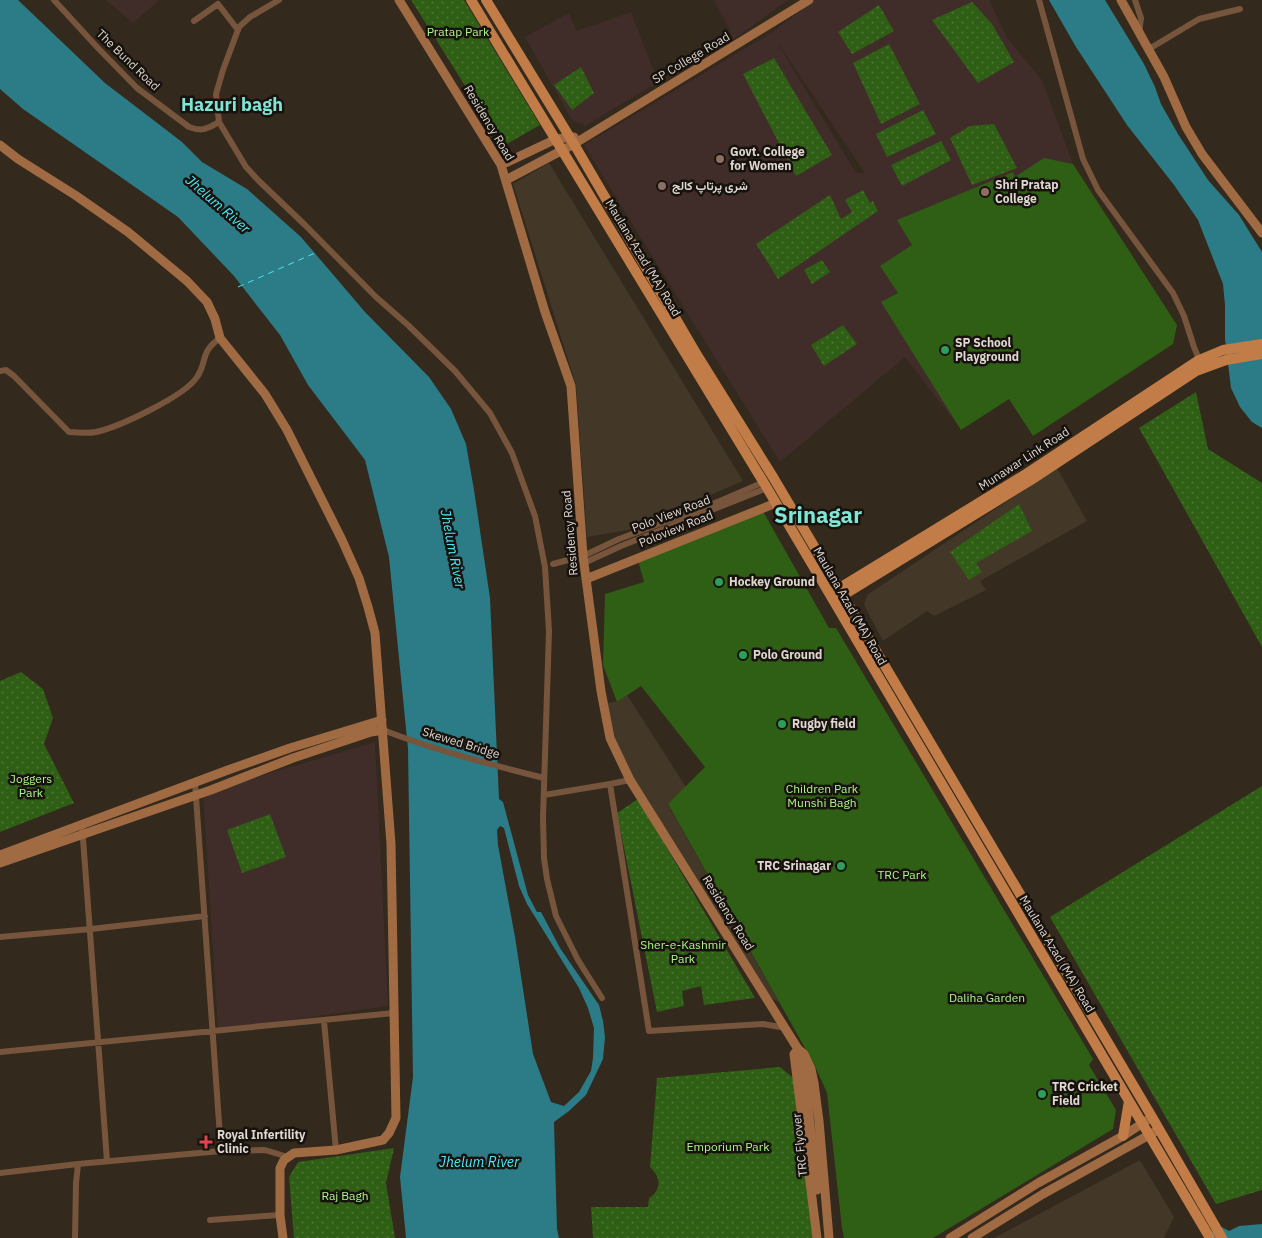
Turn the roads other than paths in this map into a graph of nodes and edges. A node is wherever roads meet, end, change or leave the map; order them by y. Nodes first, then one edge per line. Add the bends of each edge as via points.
1 (54, 0) edge
2 (280, 0) edge
3 (399, 0) edge
4 (471, 0) edge
5 (486, 0) edge
6 (809, 0) edge
7 (1038, 0) edge
8 (1122, 0) edge
9 (1135, 0) edge
10 (1240, 8) dead end
11 (194, 20) dead end
12 (238, 30) junction
13 (1139, 33) junction
14 (1149, 49) junction
15 (219, 122) junction
16 (556, 139) junction
17 (572, 140) junction
18 (0, 145) edge
19 (563, 149) junction
20 (501, 165) junction
21 (506, 180) junction
22 (1262, 234) edge
23 (220, 338) junction
24 (1262, 344) edge
25 (1262, 354) edge
26 (1224, 355) junction
27 (1201, 363) junction
28 (0, 371) edge
29 (765, 485) junction
30 (776, 503) junction
31 (584, 559) junction
32 (548, 566) junction
33 (586, 578) junction
34 (840, 592) junction
35 (831, 598) junction
36 (383, 725) junction
37 (334, 739) junction
38 (544, 778) junction
39 (630, 780) junction
40 (195, 783) junction
41 (610, 784) junction
42 (196, 794) junction
43 (544, 795) junction
44 (82, 825) junction
45 (83, 835) junction
46 (0, 855) edge
47 (0, 863) edge
48 (205, 916) junction
49 (91, 929) junction
50 (0, 937) edge
51 (602, 998) dead end
52 (394, 1013) junction
53 (324, 1021) junction
54 (786, 1028) junction
55 (213, 1031) junction
56 (99, 1042) junction
57 (798, 1049) junction
58 (0, 1052) edge
59 (1129, 1101) junction
60 (1152, 1117) junction
61 (1143, 1123) junction
62 (1154, 1133) junction
63 (1123, 1136) junction
64 (336, 1150) junction
65 (221, 1151) junction
66 (288, 1157) junction
67 (107, 1161) junction
68 (78, 1164) junction
69 (0, 1173) edge
70 (1036, 1184) junction
71 (1043, 1194) junction
72 (1028, 1197) junction
73 (280, 1215) junction
74 (210, 1220) dead end
75 (1208, 1225) junction
76 (75, 1238) edge
77 (284, 1238) edge
78 (817, 1238) edge
79 (822, 1238) edge
80 (829, 1238) edge
81 (950, 1238) edge
82 (964, 1238) edge
83 (972, 1238) edge
84 (1210, 1238) edge
85 (1222, 1238) edge

1 - 15 street, The Bund Road via 137,88 188,127 198,131
2 - 12 street via 243,22
3 - 20 main road, Residency Road
4 - 16 main road, Maulana Azad (MA) Road
5 - 17 main road, Maulana Azad (MA) Road
6 - 17 main road, SP College Road via 585,137
7 - 27 street via 1083,159 1098,190 1173,293
8 - 13 main road
9 - 13 street via 1141,18
10 - 14 street via 1200,19
11 - 12 street via 218,4
12 - 15 street via 216,94
13 - 14 main road
14 - 22 main road via 1198,148
15 - 32 street via 253,174 455,371 490,413 523,481
16 - 17 main road
16 - 19 main road, Maulana Azad (MA) Road
16 - 20 main road
17 - 19 main road
17 - 34 main road, Maulana Azad (MA) Road
18 - 23 main road via 128,232 187,281 207,302
19 - 21 main road
19 - 29 main road, Maulana Azad (MA) Road
20 - 21 main road, Residency Road
21 - 31 main road, Residency Road via 545,312 571,386
23 - 28 street via 207,350 198,376 185,389 126,420 95,432 69,432 14,376 6,370
23 - 36 main road via 265,394 288,430 359,578 374,633
24 - 26 main road
25 - 26 main road
26 - 27 main road, Munawar Link Road
27 - 34 main road, Munawar Link Road
29 - 30 main road, Maulana Azad (MA) Road
29 - 31 street, Polo View Road
30 - 33 main road, Poloview Road
30 - 35 main road, Maulana Azad (MA) Road
31 - 32 street, Polo View Road
31 - 33 main road, Residency Road
32 - 38 street
33 - 39 main road, Residency Road via 610,738
34 - 35 main road, Munawar Link Road
34 - 60 main road, Maulana Azad (MA) Road
35 - 59 main road, Maulana Azad (MA) Road
36 - 37 main road
36 - 38 street, Skewed Bridge via 402,737
36 - 52 main road
37 - 40 main road via 290,748
37 - 42 main road
38 - 43 street
39 - 41 street
39 - 54 main road, Residency Road
40 - 42 street
40 - 44 main road
41 - 43 street
41 - 54 street via 649,1031 763,1024
42 - 45 main road
42 - 48 street
43 - 51 street via 544,858 556,916
44 - 45 street
44 - 46 main road
45 - 47 main road
45 - 49 street
48 - 49 street
48 - 55 street
49 - 50 street
49 - 56 street
52 - 53 street
52 - 64 main road via 396,1118 383,1140
53 - 55 street
53 - 64 street
54 - 57 main road, Residency Road
55 - 56 street
55 - 65 street
56 - 58 street
56 - 67 street
57 - 78 main road via 794,1054
57 - 79 main road, TRC Flyover via 805,1078
57 - 80 main road, Residency Road via 804,1054 814,1083
59 - 61 main road, Maulana Azad (MA) Road
59 - 63 main road
60 - 61 main road
60 - 62 main road, Maulana Azad (MA) Road
61 - 62 main road, Maulana Azad (MA) Road
61 - 63 main road
62 - 71 main road
62 - 75 main road, Maulana Azad (MA) Road
63 - 70 main road
64 - 66 main road
65 - 66 street via 265,1150
65 - 67 street
66 - 73 main road via 280,1168
67 - 68 street
68 - 69 street
68 - 76 street
70 - 72 main road
70 - 81 main road
71 - 72 main road
71 - 83 main road
72 - 82 main road
73 - 74 street
73 - 77 main road
75 - 84 main road
75 - 85 main road

